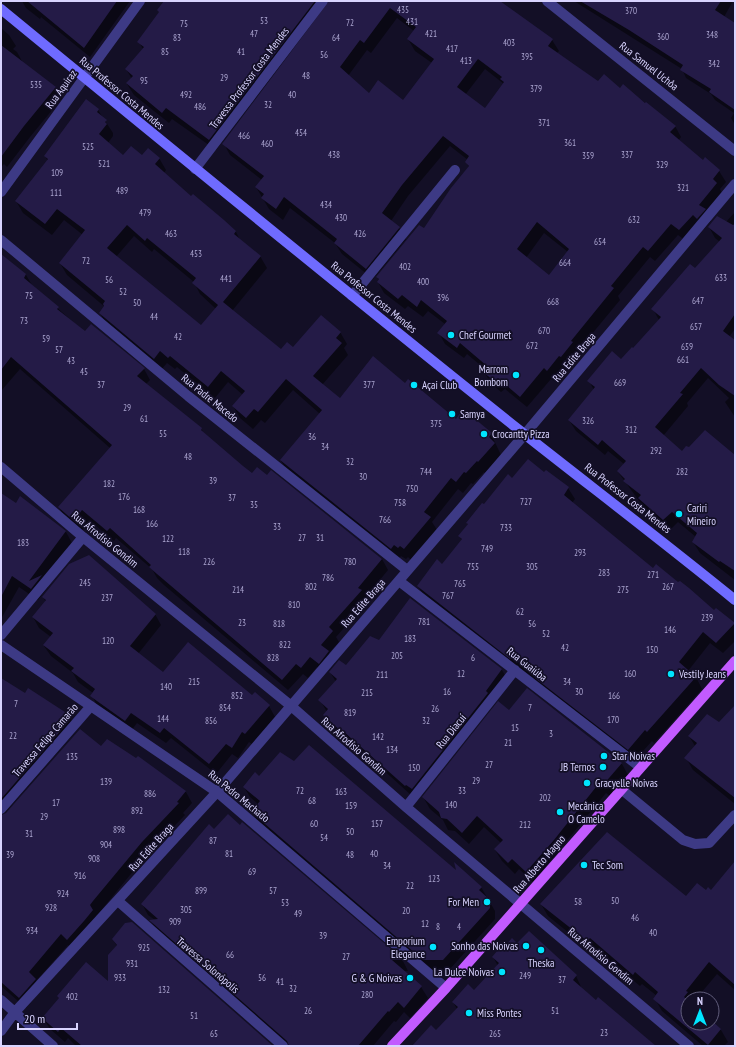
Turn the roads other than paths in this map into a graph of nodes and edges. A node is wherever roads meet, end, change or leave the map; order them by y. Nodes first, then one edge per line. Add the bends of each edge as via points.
1 (140, 1) edge
2 (323, 1) edge
3 (547, 1) edge
4 (1, 9) edge
5 (84, 78) junction
6 (735, 151) edge
7 (195, 169) junction
8 (455, 170) dead end
9 (735, 184) edge
10 (1, 192) edge
11 (1, 240) edge
12 (352, 296) junction
13 (525, 434) junction
14 (1, 467) edge
15 (83, 537) junction
16 (407, 570) junction
17 (399, 581) junction
18 (735, 600) edge
19 (1, 635) edge
20 (1, 645) edge
21 (735, 661) edge
22 (515, 670) junction
23 (290, 705) junction
24 (91, 706) junction
25 (640, 767) junction
26 (621, 789) junction
27 (217, 792) junction
28 (406, 807) junction
29 (1, 809) edge
30 (735, 815) edge
31 (118, 901) junction
32 (520, 904) junction
33 (446, 988) junction
34 (1, 1000) edge
35 (15, 1012) junction
36 (1, 1031) edge
37 (53, 1046) edge
38 (283, 1046) edge
39 (392, 1046) edge
40 (689, 1046) edge

1 - 5 street, Rua Aquiraz
2 - 7 street, Travessa Professor Costa Mendes
3 - 6 street, Rua Samuel Uchôa
4 - 5 street, Rua Professor Costa Mendes
5 - 7 street, Rua Professor Costa Mendes
5 - 10 street, Rua Aquiraz
7 - 12 street, Rua Professor Costa Mendes
8 - 12 street
9 - 13 street, Rua Edite Braga
11 - 16 street, Rua Padre Macedo via 188,396
12 - 13 street, Rua Professor Costa Mendes
13 - 16 street, Rua Edite Braga
13 - 18 street, Rua Professor Costa Mendes via 650,530
14 - 15 street, Rua Afrodísio Gondim
15 - 19 street
15 - 23 street, Rua Afrodísio Gondim
16 - 17 street, Rua Edite Braga
17 - 22 street, Rua Guaiúba
17 - 23 street, Rua Edite Braga
20 - 24 street, Rua Pedro Machado
21 - 25 main road, Rua Alberto Magno
22 - 25 street, Rua Guaiúba
22 - 28 street, Rua Diacuí
23 - 27 street, Rua Edite Braga
23 - 28 street, Rua Afrodísio Gondim
24 - 27 street, Rua Pedro Machado
24 - 29 street, Travessa Felipe Camarão
25 - 26 main road, Rua Alberto Magno
26 - 30 street via 684,840 695,844 709,843
26 - 32 main road, Rua Alberto Magno
27 - 31 street, Rua Edite Braga
27 - 33 street, Rua Pedro Machado
28 - 32 street, Rua Afrodísio Gondim
31 - 35 street, Rua Edite Braga
31 - 38 street, Travessa Solonópolis
32 - 33 main road, Rua Alberto Magno
32 - 40 street, Rua Afrodísio Gondim
33 - 39 main road, Rua Alberto Magno
34 - 35 street
35 - 36 street, Rua Edite Braga
35 - 37 street

